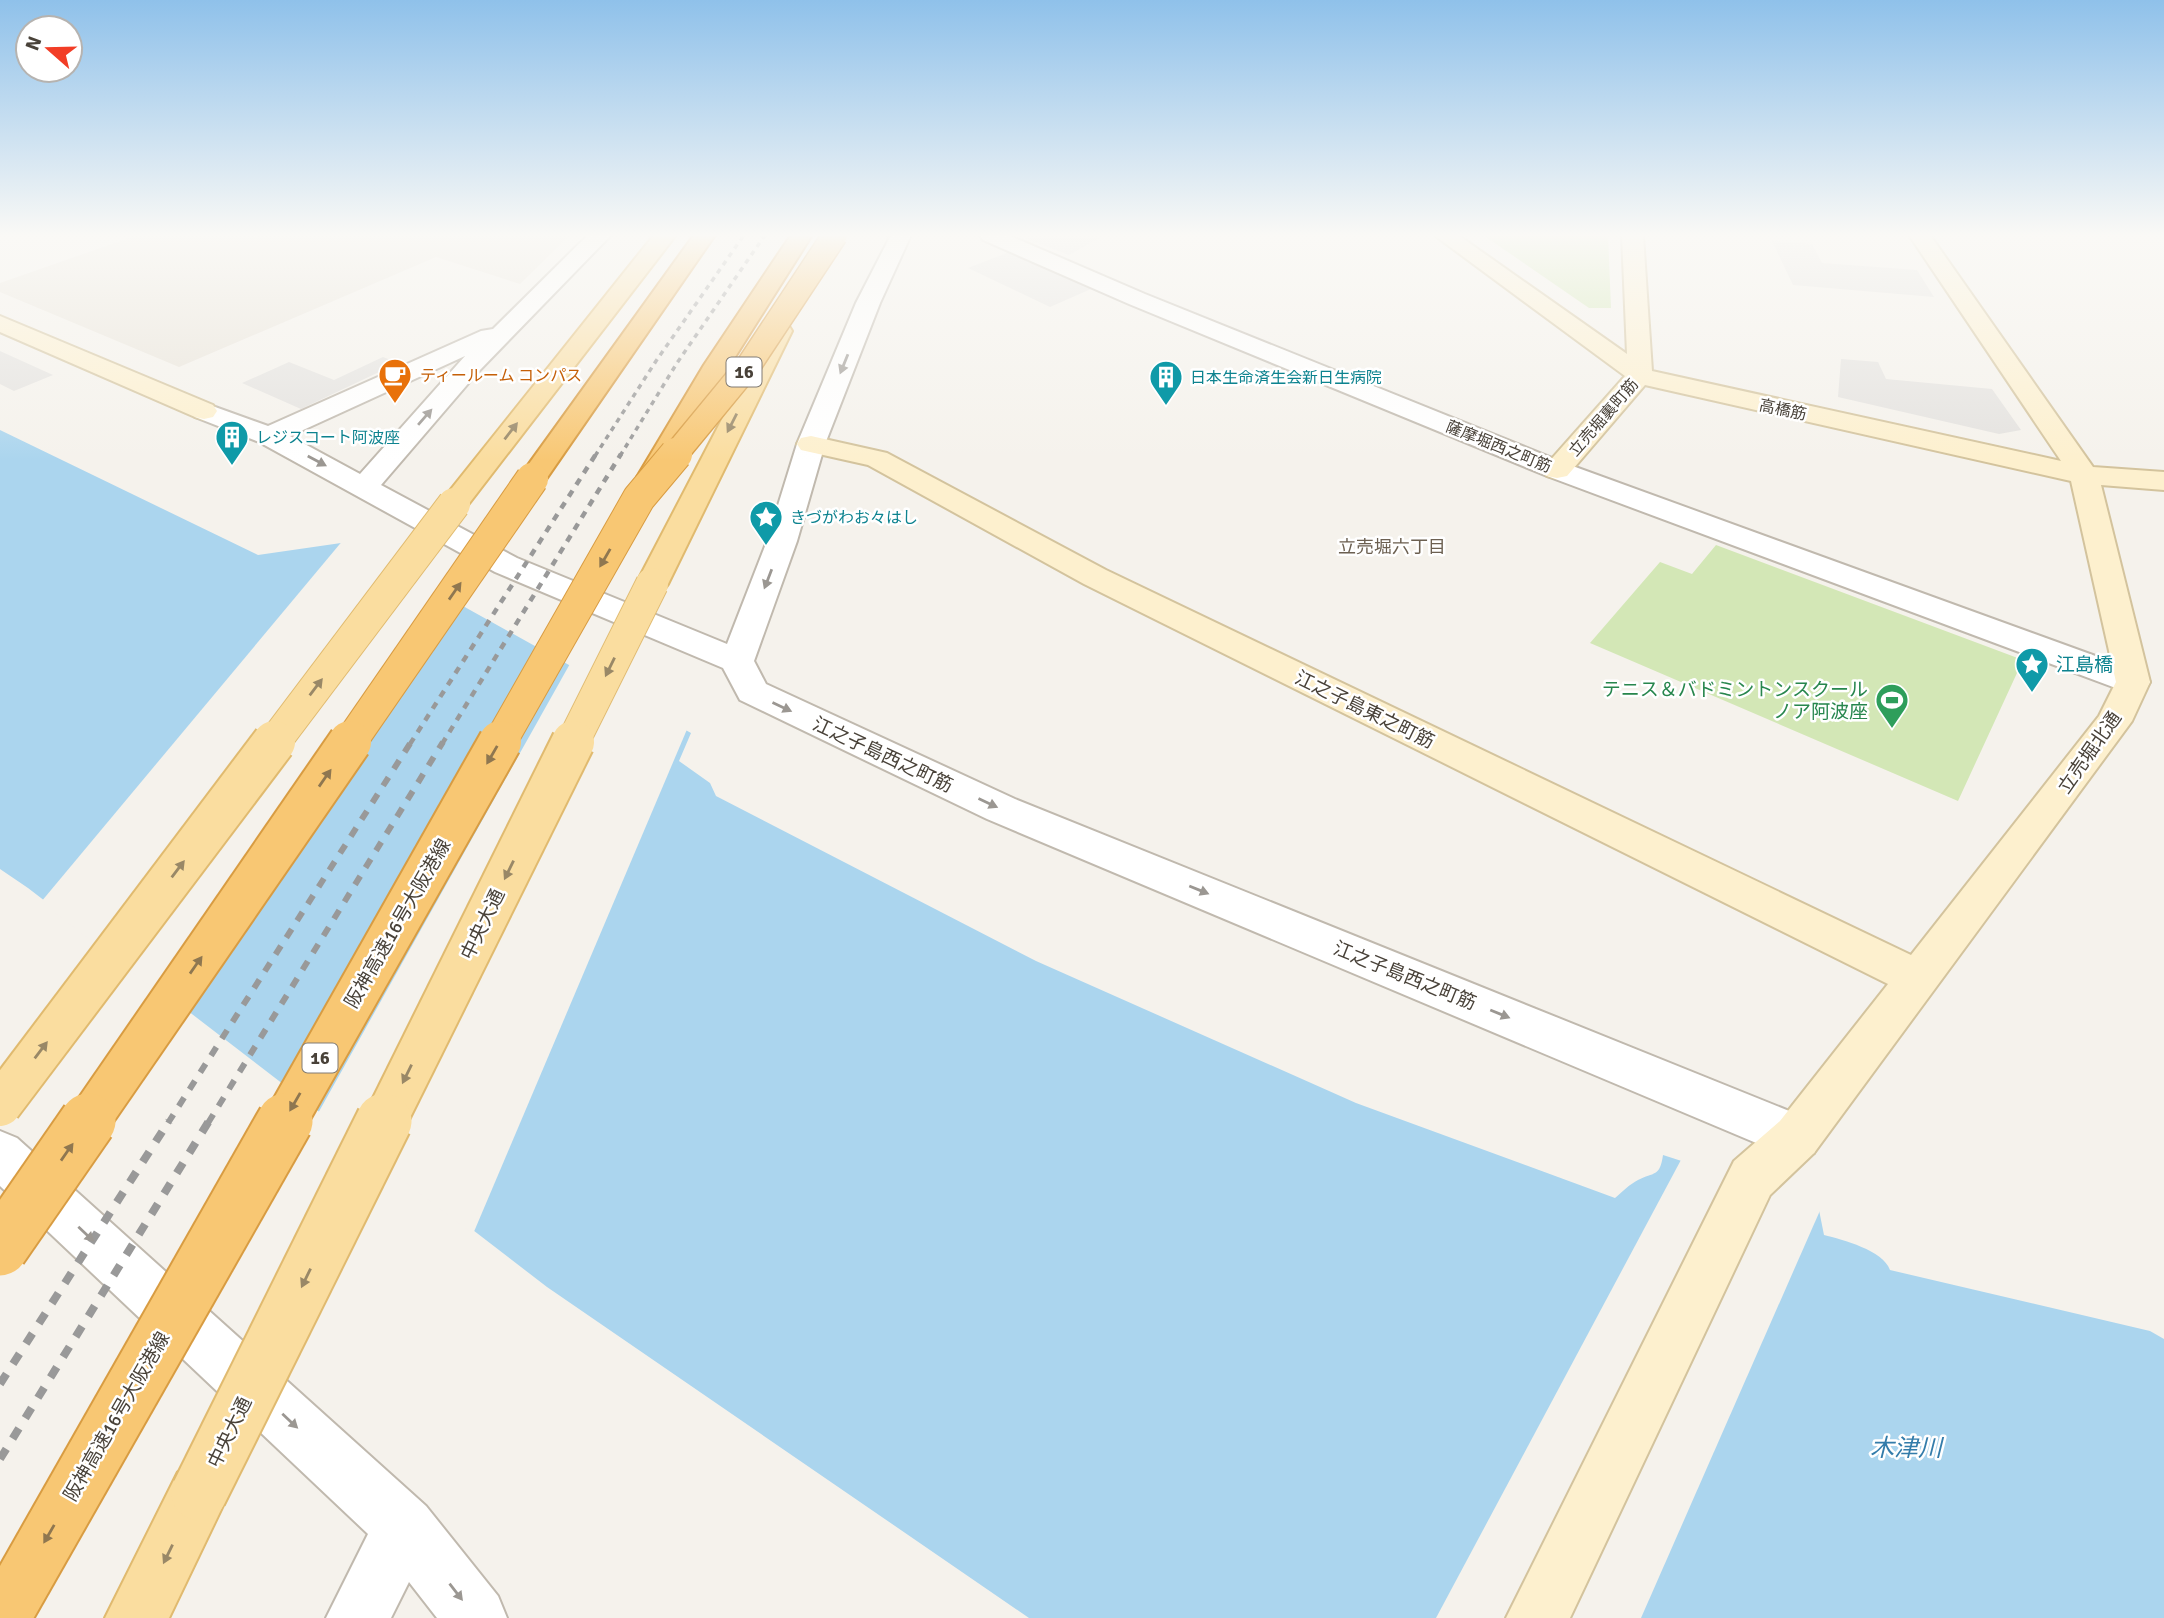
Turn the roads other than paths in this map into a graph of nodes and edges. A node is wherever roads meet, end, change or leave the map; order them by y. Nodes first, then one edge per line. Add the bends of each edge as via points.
1 (527, 311) edge
2 (606, 311) edge
3 (633, 311) edge
4 (651, 311) edge
5 (752, 311) edge
6 (785, 311) edge
7 (792, 311) edge
8 (865, 311) edge
9 (1165, 311) edge
10 (1550, 311) edge
11 (1637, 311) edge
12 (1972, 311) edge
13 (0, 323) edge
14 (510, 328) junction
15 (1640, 375) junction
16 (269, 436) junction
17 (811, 444) junction
18 (1557, 470) junction
19 (2084, 475) junction
20 (532, 479) junction
21 (2164, 481) edge
22 (364, 487) junction
23 (639, 498) junction
24 (737, 661) junction
25 (2133, 682) junction
26 (1919, 979) junction
27 (0, 1105) edge
28 (1797, 1137) junction
29 (0, 1154) edge
30 (0, 1248) edge
31 (405, 1527) junction
32 (2, 1618) edge
33 (136, 1618) edge
34 (357, 1618) edge
35 (387, 1618) edge
36 (477, 1618) edge
37 (1537, 1618) edge

1 - 14 street
27 -> 2 main road, bridge
3 - 20 highway
4 - 20 highway
5 - 23 highway, 阪神高速16号大阪港線 / 16, bridge
6 - 23 highway, 16, bridge via 749,365
7 -> 33 main road, 中央大通, bridge
8 -> 17 street
9 - 18 street, 薩摩堀西之町筋
10 - 15 street, 高橋筋
11 - 15 street, 立売堀裏町筋
12 - 19 street
13 - 16 street
14 - 16 street
22 -> 14 street via 469,367
15 - 18 street, 立売堀裏町筋
15 - 19 street, 高橋筋
16 -> 22 street
17 -> 24 street via 782,541
17 - 26 street, 江之子島東之町筋 via 877,459 1096,577
18 - 25 street, 薩摩堀西之町筋
19 - 21 street, 高橋筋
19 - 25 street
30 -> 20 highway, bridge
22 - 24 street via 506,565
23 -> 32 highway, 阪神高速16号大阪港線 / 16, bridge
24 -> 28 street, 江之子島西之町筋 via 752,692 1002,809
25 - 26 street, 立売堀北通 via 2114,721
26 - 28 street, 立売堀北通
28 - 37 street, 立売堀北通 via 1752,1178
29 -> 31 street
31 - 34 street
31 - 35 street
31 -> 36 street

